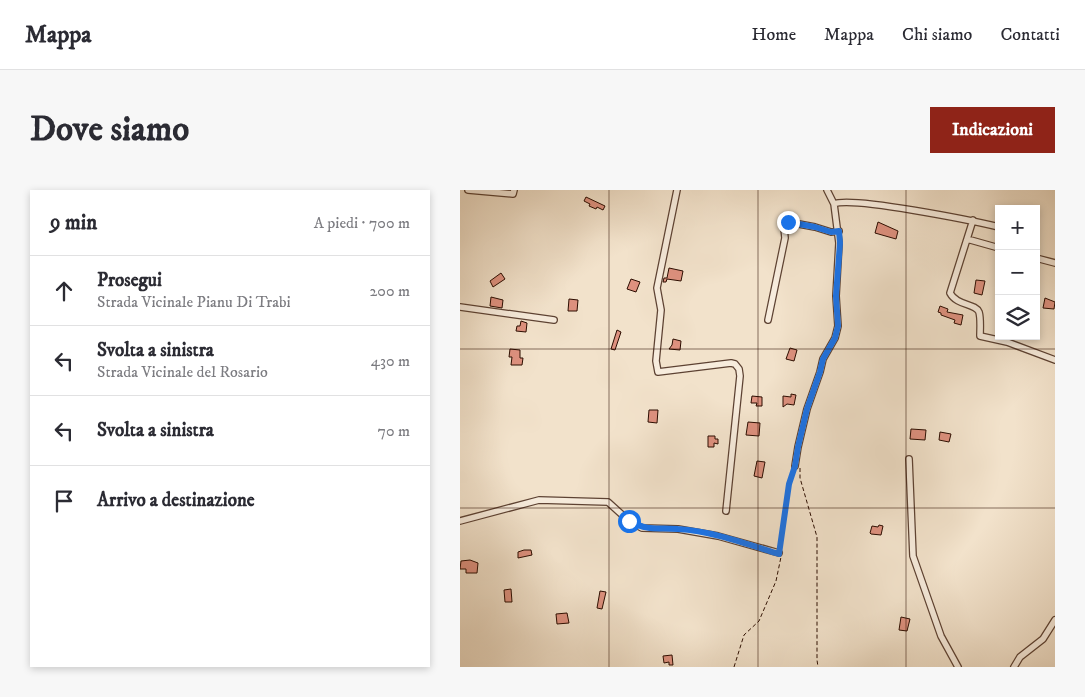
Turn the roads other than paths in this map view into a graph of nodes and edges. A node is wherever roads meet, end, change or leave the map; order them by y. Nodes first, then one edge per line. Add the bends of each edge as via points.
1 (468, 190) edge
2 (514, 190) edge
3 (677, 190) edge
4 (827, 190) edge
5 (834, 204) junction
6 (973, 220) junction
7 (995, 226) edge
8 (839, 231) junction
9 (967, 239) junction
10 (995, 247) edge
11 (1040, 259) edge
12 (1055, 263) edge
13 (460, 307) edge
14 (554, 320) dead end
15 (768, 320) dead end
16 (1055, 360) edge
17 (909, 459) dead end
18 (797, 465) road end
19 (726, 512) dead end
20 (460, 521) edge
21 (779, 554) road end
22 (1055, 620) edge
23 (958, 667) edge
24 (1014, 667) edge

1 - 2 street via 512,194
3 - 19 street via 657,288 661,310 656,360 658,372 731,363 738,369 740,376
4 - 5 street
5 - 6 street via 848,201
5 - 8 street
6 - 7 street
6 - 9 street
8 - 15 street via 788,222 784,228 785,238
8 - 18 street via 838,326 823,359 807,409
9 - 10 street
9 - 16 street via 950,293 954,300 979,311 980,336 1007,342
11 - 12 street
13 - 14 street
17 - 23 street via 913,556 942,636
20 - 21 street via 539,500 608,502 642,528 678,528
22 - 24 street via 1043,639 1020,657

